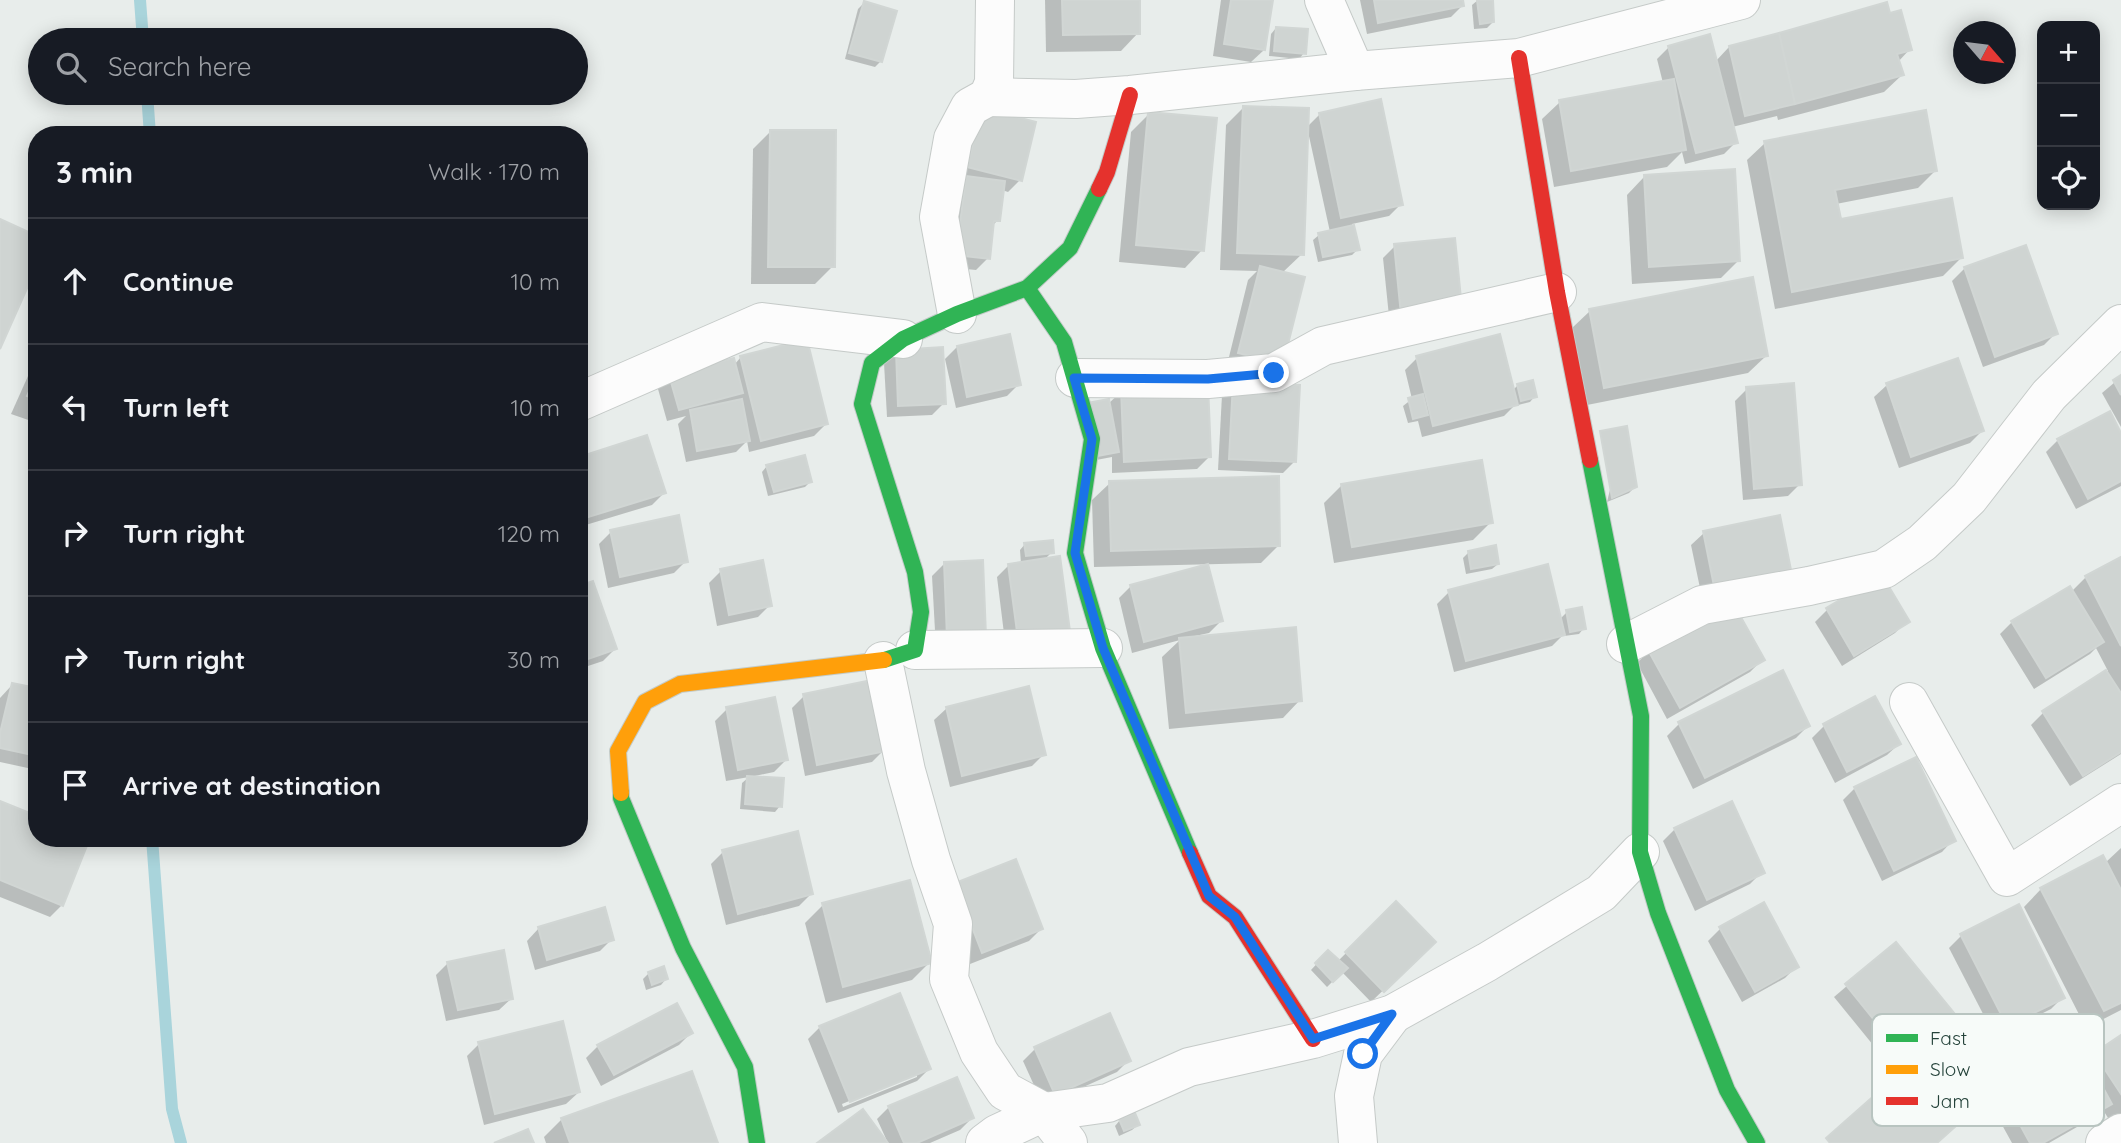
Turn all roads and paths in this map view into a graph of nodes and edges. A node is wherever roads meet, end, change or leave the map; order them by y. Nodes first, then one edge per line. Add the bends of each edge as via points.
1 (995, 0) edge
2 (1324, 0) edge
3 (1741, 0) edge
4 (1519, 58) junction
5 (1355, 71) junction
6 (1130, 95) junction
7 (988, 97) junction
8 (1027, 288) junction
9 (1557, 292) junction
10 (957, 314) junction
11 (2121, 324) edge
12 (903, 339) junction
13 (1074, 378) junction
14 (588, 398) edge
15 (1626, 644) junction
16 (1103, 648) junction
17 (899, 656) junction
18 (1909, 702) dead end
19 (2121, 803) edge
20 (1640, 852) junction
21 (1392, 1014) junction
22 (1313, 1039) junction
23 (1044, 1112) junction
24 (2121, 1133) edge
25 (757, 1143) edge
26 (985, 1143) edge
27 (1068, 1143) edge
28 (1359, 1143) edge
29 (1757, 1143) edge
30 (2105, 1143) edge

1 - 7 street via 993,83
2 - 5 street
3 - 4 street
4 - 5 street
4 - 9 street
5 - 6 street
6 - 7 street
6 - 8 street via 1107,172 1070,248
7 - 10 street via 970,107 953,139 939,217
8 - 10 street
8 - 13 street via 1064,342
9 - 13 street via 1323,346 1274,373 1208,379
9 - 15 street
10 - 12 street
11 - 15 street via 2049,395 1969,498 1922,543 1884,569 1702,605
12 - 14 street via 762,322
12 - 17 street via 872,363 862,404 915,572 921,612
13 - 16 street via 1092,439 1075,553
15 - 20 street via 1641,716
16 - 17 street
16 - 22 street via 1209,896 1235,917
17 - 23 street via 906,771 953,924 949,979 979,1052 1005,1091
17 - 25 street via 680,684 645,702 618,751 621,798 683,948 745,1068
18 - 19 street via 2007,877
20 - 21 street via 1601,893
20 - 29 street via 1658,913 1727,1090
21 - 22 street
21 - 28 street via 1363,1054 1354,1096
22 - 23 street via 1189,1067 1108,1103
23 - 26 street
23 - 27 street
24 - 30 street

